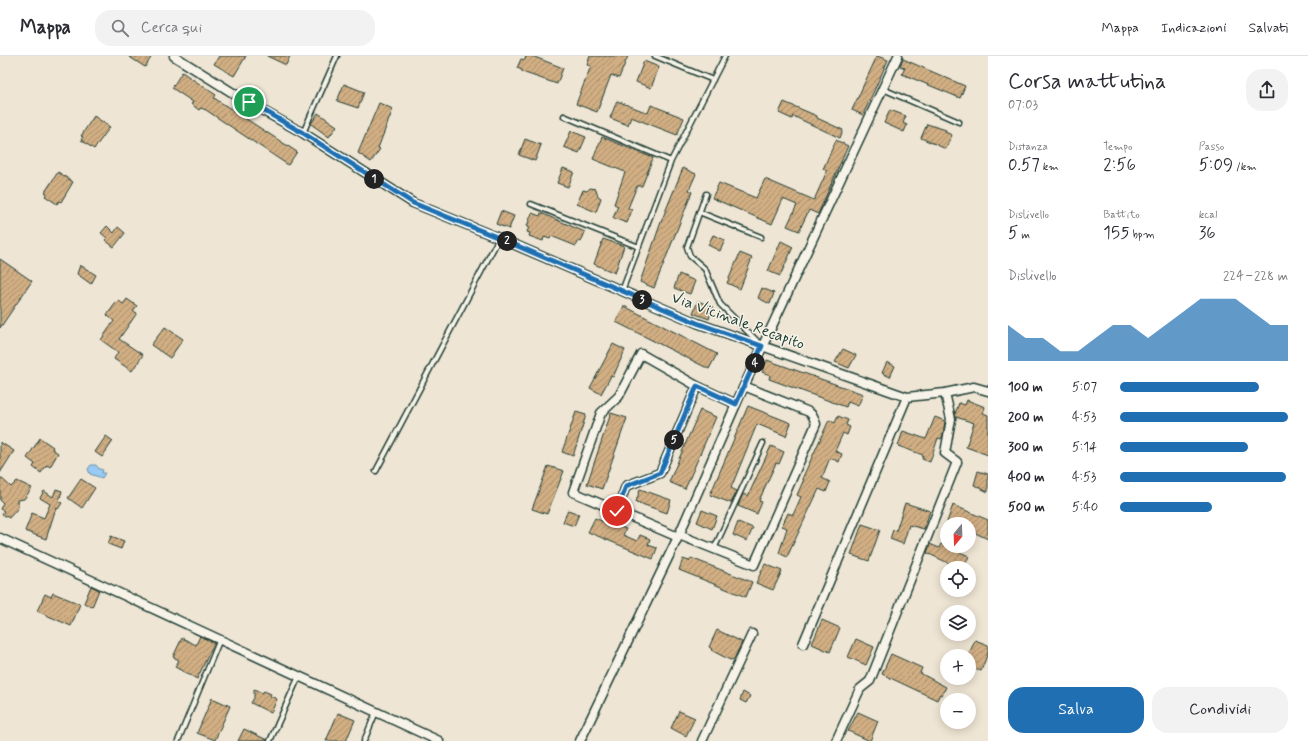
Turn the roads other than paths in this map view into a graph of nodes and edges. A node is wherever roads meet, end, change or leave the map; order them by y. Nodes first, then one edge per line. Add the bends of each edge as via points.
1 (174, 56) edge
2 (337, 56) edge
3 (655, 56) edge
4 (725, 56) edge
5 (898, 56) edge
6 (713, 80) junction
7 (883, 89) junction
8 (564, 116) dead end
9 (959, 122) dead end
10 (303, 133) junction
11 (672, 161) junction
12 (706, 194) dead end
13 (531, 204) dead end
14 (699, 212) junction
15 (761, 237) dead end
16 (499, 238) junction
17 (639, 247) junction
18 (622, 292) junction
19 (762, 346) junction
20 (697, 386) junction
21 (744, 386) junction
22 (988, 391) edge
23 (945, 393) junction
24 (907, 397) junction
25 (736, 404) junction
26 (763, 443) dead end
27 (376, 471) dead end
28 (617, 511) junction
29 (679, 536) junction
30 (0, 538) edge
31 (714, 549) junction
32 (752, 634) dead end
33 (220, 639) junction
34 (802, 644) dead end
35 (299, 676) junction
36 (376, 712) junction
37 (178, 741) edge
38 (270, 741) edge
39 (364, 741) edge
40 (439, 741) edge
41 (580, 741) edge
42 (702, 741) edge
43 (836, 741) edge

1 - 10 street, Via Vicinale Recapito
2 - 10 lane
3 - 6 lane
4 - 6 lane
5 - 7 street
6 - 11 lane
7 - 9 lane
7 - 19 street
8 - 11 lane
10 - 16 street, Via Vicinale Recapito via 413,203
11 - 17 lane
12 - 14 lane
13 - 17 lane
14 - 15 lane
14 - 19 lane via 687,247 690,256 705,269 720,304
16 - 18 street, Via Vicinale Recapito
16 - 27 lane
17 - 18 lane
18 - 19 street, Via Vicinale Recapito
19 - 21 street
19 - 24 street, Via Vicinale Recapito
20 - 25 street
20 - 28 street via 660,473 626,486
20 - 28 street via 640,354 619,396 601,413 574,492
21 - 25 street
21 - 31 street via 809,412 814,416 816,424 754,565
22 - 23 street, Via Vicinale Recapito via 974,387
23 - 24 street, Via Vicinale Recapito
23 - 43 street via 951,419 945,453 957,462 870,681 860,689
24 - 34 street
25 - 29 street
26 - 31 lane
28 - 29 street
29 - 31 street
29 - 41 street
30 - 33 street
32 - 42 street
33 - 35 street
33 - 37 lane
35 - 36 street
35 - 38 lane
36 - 39 lane
36 - 40 street

